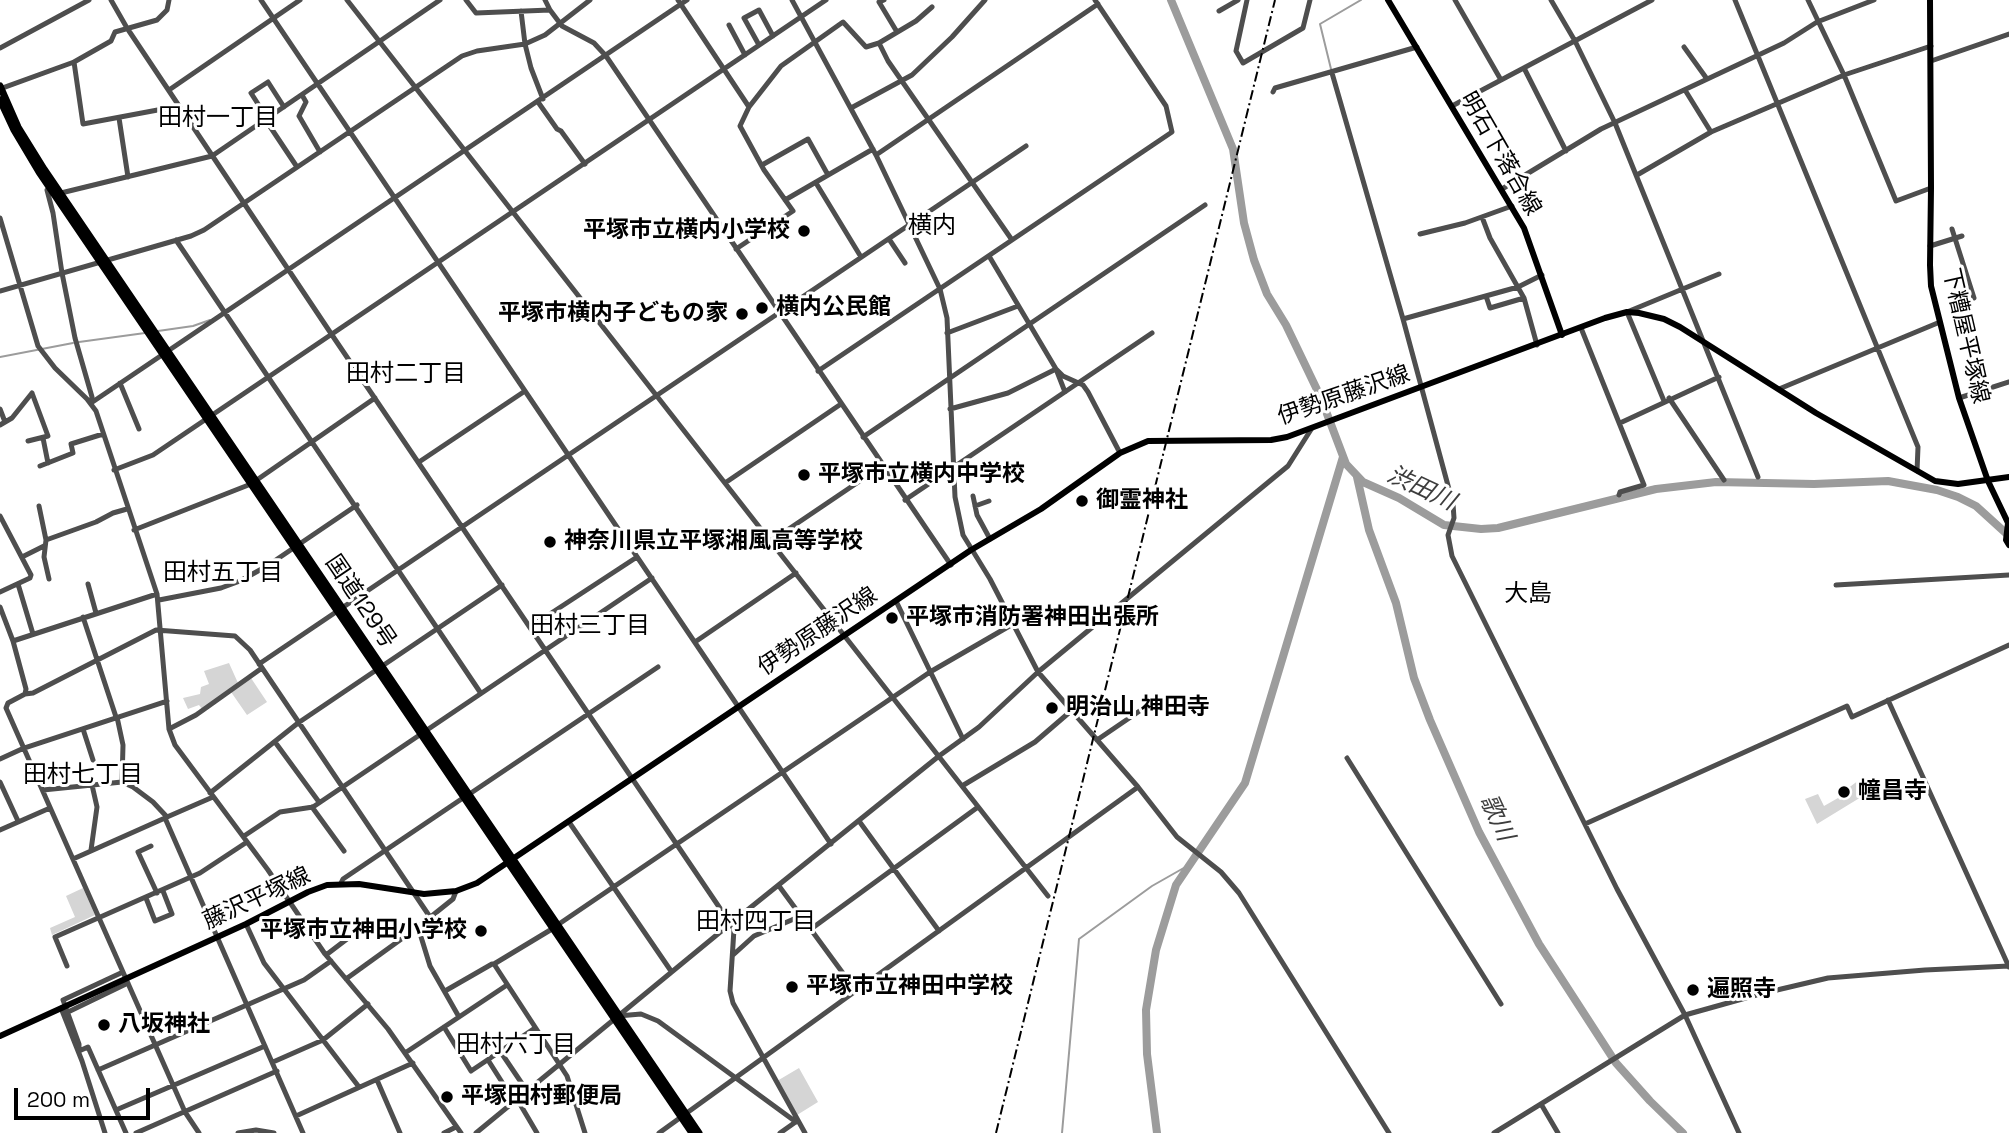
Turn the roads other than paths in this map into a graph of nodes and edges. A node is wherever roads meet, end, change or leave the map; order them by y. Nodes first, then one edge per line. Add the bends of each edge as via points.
1 (89, 0) edge
2 (111, 0) edge
3 (169, 0) edge
4 (261, 0) edge
5 (300, 0) edge
6 (347, 0) edge
7 (440, 0) edge
8 (466, 0) edge
9 (545, 0) edge
10 (590, 0) edge
11 (687, 0) edge
12 (792, 0) edge
13 (826, 0) edge
14 (884, 0) edge
15 (985, 0) edge
16 (1238, 0) edge
17 (1247, 0) edge
18 (1310, 0) edge
19 (1388, 0) edge
20 (1455, 0) edge
21 (1551, 0) edge
22 (1652, 0) edge
23 (1735, 0) edge
24 (1808, 0) edge
25 (1874, 0) edge
26 (1930, 0) edge
27 (680, 2) edge
28 (1096, 2) edge
29 (932, 7) dead end
30 (550, 10) junction
31 (521, 11) junction
32 (1219, 11) dead end
33 (801, 17) junction
34 (273, 19) junction
35 (1816, 22) junction
36 (559, 23) junction
37 (729, 25) dead end
38 (127, 28) junction
39 (897, 32) junction
40 (2009, 34) edge
41 (773, 36) junction
42 (379, 41) junction
43 (1575, 41) junction
44 (815, 42) junction
45 (878, 43) junction
46 (525, 44) junction
47 (759, 46) junction
48 (1931, 46) junction
49 (1417, 47) junction
50 (1684, 47) dead end
51 (0, 48) edge
52 (746, 55) junction
53 (1757, 55) junction
54 (606, 56) junction
55 (1931, 61) junction
56 (74, 62) junction
57 (1524, 68) junction
58 (724, 69) junction
59 (1332, 73) junction
60 (1844, 75) junction
61 (1707, 79) junction
62 (903, 80) junction
63 (1501, 80) junction
64 (317, 84) junction
65 (415, 87) junction
66 (0, 88) edge
67 (169, 90) junction
68 (1685, 90) junction
69 (1273, 92) dead end
70 (302, 95) junction
71 (0, 100) edge
72 (541, 100) junction
73 (1777, 104) junction
74 (179, 106) junction
75 (1452, 106) junction
76 (284, 107) junction
77 (749, 107) junction
78 (851, 108) junction
79 (119, 118) junction
80 (266, 118) junction
81 (929, 118) junction
82 (649, 120) junction
83 (1615, 122) junction
84 (349, 132) junction
85 (1711, 132) junction
86 (1026, 146) dead end
87 (465, 151) junction
88 (1566, 151) junction
89 (320, 152) junction
90 (874, 152) junction
91 (212, 156) junction
92 (585, 163) junction
93 (762, 165) junction
94 (297, 167) junction
95 (828, 175) junction
96 (1637, 175) junction
97 (128, 177) junction
98 (972, 182) junction
99 (816, 183) junction
100 (1931, 188) junction
101 (1502, 189) junction
102 (394, 199) junction
103 (57, 200) junction
104 (785, 200) junction
105 (244, 204) junction
106 (1205, 205) dead end
107 (1512, 206) junction
108 (65, 210) junction
109 (513, 212) junction
110 (53, 214) junction
111 (1482, 217) junction
112 (0, 218) edge
113 (910, 225) junction
114 (1952, 229) dead end
115 (1420, 234) dead end
116 (1962, 236) dead end
117 (889, 239) junction
118 (1954, 239) junction
119 (176, 240) junction
120 (1012, 240) junction
121 (1930, 246) junction
122 (736, 249) junction
123 (989, 256) junction
124 (862, 257) junction
125 (103, 260) junction
126 (438, 263) junction
127 (905, 263) dead end
128 (289, 270) junction
129 (62, 273) junction
130 (1719, 274) dead end
131 (1542, 275) junction
132 (19, 286) junction
133 (1518, 287) junction
134 (1684, 288) junction
135 (940, 289) junction
136 (0, 291) edge
137 (1486, 296) junction
138 (1524, 298) junction
139 (1974, 298) dead end
140 (1018, 306) junction
141 (1627, 312) junction
142 (779, 313) junction
143 (225, 314) junction
144 (1403, 320) junction
145 (1940, 322) junction
146 (1028, 323) junction
147 (1581, 328) junction
148 (947, 333) junction
149 (1152, 333) dead end
150 (332, 335) junction
151 (1562, 335) junction
152 (1704, 341) junction
153 (1537, 345) junction
154 (1878, 348) junction
155 (166, 354) junction
156 (1056, 369) junction
157 (818, 371) junction
158 (268, 377) junction
159 (1719, 377) junction
160 (948, 378) junction
161 (2009, 382) edge
162 (120, 383) junction
163 (1079, 383) junction
164 (1422, 387) junction
165 (1779, 389) junction
166 (525, 391) junction
167 (1065, 392) junction
168 (657, 395) junction
169 (375, 398) junction
170 (1959, 398) junction
171 (1667, 399) junction
172 (91, 403) junction
173 (841, 404) junction
174 (0, 409) edge
175 (950, 409) junction
176 (209, 417) junction
177 (3, 423) edge
178 (1620, 423) junction
179 (1312, 428) junction
180 (139, 429) dead end
181 (103, 434) junction
182 (863, 437) junction
183 (43, 438) junction
184 (28, 441) dead end
185 (313, 442) junction
186 (1119, 453) junction
187 (568, 457) junction
188 (419, 462) junction
189 (48, 463) junction
190 (40, 466) dead end
191 (882, 466) junction
192 (952, 468) junction
193 (114, 470) junction
194 (1916, 472) junction
195 (1758, 477) dead end
196 (2009, 477) edge
197 (1724, 480) dead end
198 (1988, 481) junction
199 (253, 482) junction
200 (725, 483) junction
201 (1619, 495) dead end
202 (973, 496) dead end
203 (905, 500) junction
204 (989, 501) dead end
205 (357, 505) junction
206 (39, 506) dead end
207 (975, 506) junction
208 (127, 509) junction
209 (0, 516) edge
210 (464, 527) junction
211 (134, 530) junction
212 (990, 538) junction
213 (2007, 538) edge
214 (771, 541) junction
215 (45, 543) junction
216 (296, 546) junction
217 (971, 550) junction
218 (22, 557) junction
219 (637, 557) junction
220 (950, 565) junction
221 (400, 570) junction
222 (796, 573) junction
223 (2007, 575) edge
224 (652, 578) junction
225 (49, 579) dead end
226 (18, 584) junction
227 (88, 584) dead end
228 (2009, 584) edge
229 (502, 585) junction
230 (1836, 585) dead end
231 (0, 592) edge
232 (158, 597) junction
233 (896, 601) junction
234 (0, 607) edge
235 (339, 610) junction
236 (96, 613) junction
237 (83, 617) junction
238 (1013, 624) junction
239 (530, 627) junction
240 (438, 629) junction
241 (160, 630) junction
242 (33, 634) junction
243 (845, 635) junction
244 (13, 641) junction
245 (695, 642) junction
246 (2009, 645) edge
247 (544, 648) junction
248 (97, 660) junction
249 (260, 666) junction
250 (658, 667) dead end
251 (379, 668) junction
252 (930, 672) junction
253 (1038, 672) junction
254 (481, 692) junction
255 (26, 694) junction
256 (893, 698) junction
257 (1888, 700) junction
258 (167, 701) junction
259 (737, 707) junction
260 (1141, 709) dead end
261 (1071, 712) junction
262 (589, 714) junction
263 (117, 717) junction
264 (298, 723) junction
265 (83, 729) junction
266 (170, 729) junction
267 (422, 732) junction
268 (963, 739) junction
269 (1097, 740) junction
270 (275, 741) junction
271 (24, 748) junction
272 (939, 756) junction
273 (1348, 758) dead end
274 (0, 759) edge
275 (93, 760) dead end
276 (783, 773) junction
277 (632, 778) junction
278 (0, 782) edge
279 (122, 782) junction
280 (92, 785) junction
281 (962, 786) junction
282 (341, 787) junction
283 (1138, 787) junction
284 (43, 790) junction
285 (211, 795) junction
286 (465, 796) junction
287 (319, 802) junction
288 (313, 807) junction
289 (978, 807) junction
290 (50, 808) junction
291 (166, 818) junction
292 (18, 821) junction
293 (569, 821) junction
294 (859, 821) junction
295 (1585, 824) junction
296 (0, 828) edge
297 (245, 839) junction
298 (831, 844) junction
299 (676, 845) junction
300 (150, 846) dead end
301 (91, 851) junction
302 (344, 851) dead end
303 (384, 851) junction
304 (73, 859) junction
305 (510, 862) junction
306 (1026, 867) junction
307 (894, 868) junction
308 (192, 877) junction
309 (341, 883) junction
310 (779, 886) junction
311 (614, 887) junction
312 (456, 891) junction
313 (160, 892) junction
314 (413, 893) junction
315 (1048, 895) dead end
316 (146, 898) junction
317 (289, 902) junction
318 (802, 916) junction
319 (430, 917) junction
320 (99, 918) junction
321 (246, 924) junction
322 (730, 924) junction
323 (418, 927) junction
324 (554, 927) junction
325 (811, 929) junction
326 (939, 931) junction
327 (55, 937) junction
328 (218, 937) junction
329 (48, 939) dead end
330 (347, 939) dead end
331 (326, 955) junction
332 (733, 955) junction
333 (2006, 955) edge
334 (331, 961) junction
335 (494, 964) junction
336 (67, 966) dead end
337 (2009, 967) edge
338 (671, 971) junction
339 (125, 978) junction
340 (346, 979) junction
341 (508, 985) junction
342 (284, 989) junction
343 (444, 991) junction
344 (856, 991) junction
345 (368, 1004) junction
346 (1501, 1004) dead end
347 (248, 1006) junction
348 (64, 1008) junction
349 (1685, 1015) junction
350 (459, 1017) junction
351 (616, 1018) junction
352 (444, 1027) junction
353 (535, 1028) junction
354 (0, 1036) edge
355 (323, 1040) junction
356 (155, 1046) junction
357 (265, 1046) junction
358 (79, 1051) junction
359 (500, 1051) junction
360 (405, 1053) junction
361 (763, 1058) junction
362 (488, 1060) junction
363 (273, 1062) junction
364 (413, 1063) junction
365 (560, 1064) junction
366 (98, 1070) junction
367 (277, 1071) junction
368 (736, 1078) junction
369 (377, 1080) junction
370 (173, 1084) junction
371 (359, 1087) junction
372 (527, 1091) junction
373 (516, 1100) junction
374 (1541, 1104) junction
375 (116, 1110) junction
376 (185, 1112) junction
377 (296, 1116) junction
378 (683, 1116) junction
379 (797, 1121) junction
380 (456, 1127) junction
381 (105, 1133) edge
382 (126, 1133) edge
383 (136, 1133) edge
384 (199, 1133) edge
385 (238, 1133) edge
386 (274, 1133) edge
387 (303, 1133) edge
388 (400, 1133) edge
389 (444, 1133) edge
390 (461, 1133) edge
391 (475, 1133) edge
392 (537, 1133) edge
393 (585, 1133) edge
394 (659, 1133) edge
395 (692, 1133) edge
396 (699, 1133) edge
397 (780, 1133) edge
398 (805, 1133) edge
399 (1389, 1133) edge
400 (1494, 1133) edge
401 (1558, 1133) edge
402 (1739, 1133) edge

1 - 51 street
2 - 38 street
3 - 38 street via 157,20
4 - 34 street
5 - 34 street
6 - 42 street
7 - 42 street
8 - 31 street via 476,13
9 - 30 street
10 - 36 street
11 - 27 street
12 - 33 street
13 - 33 street
14 - 39 street via 879,2
15 - 62 street via 935,54
16 - 32 street
17 - 18 street via 1236,51 1243,63 1303,28
19 - 49 main road, 明石下落合線
20 - 63 street
21 - 43 street
22 - 43 street
23 - 53 street
24 - 35 street
25 - 35 street
26 - 48 main road, 下糟屋平塚線
27 - 54 street
27 - 58 street
28 - 81 street
28 - 120 street via 1166,106 1172,132
29 - 39 street
30 - 31 street
30 - 36 street
31 - 46 street
33 - 41 street
33 - 44 street
34 - 64 street
34 - 67 street
35 - 53 street
35 - 60 street
36 - 46 street
36 - 54 street via 594,43
37 - 52 street
38 - 56 street
38 - 67 street
39 - 45 street
40 - 55 street
41 - 47 street
41 - 47 street via 759,10 744,18
42 - 64 street
42 - 65 street
43 - 57 street
43 - 83 street
44 - 45 street via 843,22 866,47
44 - 77 street via 781,66
44 - 78 street
45 - 62 street
46 - 65 street via 462,56
46 - 72 street
47 - 52 street
48 - 55 main road, 下糟屋平塚線
48 - 60 street
49 - 59 street
49 - 75 main road, 明石下落合線
50 - 61 street
52 - 58 street
53 - 61 street
53 - 73 street
54 - 72 street
54 - 82 street
55 - 100 main road, 下糟屋平塚線
56 - 66 street
56 - 79 street via 81,122
57 - 63 street
57 - 88 street
58 - 77 street
58 - 82 street
59 - 69 street
59 - 144 street
60 - 73 street
60 - 100 street via 1896,201
61 - 68 street
62 - 78 street
62 - 81 street
63 - 75 street
64 - 70 street
64 - 84 street
65 - 84 street
65 - 87 street
66 - 103 highway, 国道129号
67 - 74 street
68 - 83 street
68 - 85 street
70 - 76 street
70 - 89 street via 306,102 299,117
71 - 103 highway, 国道129号
72 - 87 street
72 - 92 street
73 - 85 street
73 - 154 street
74 - 79 street
74 - 91 street
75 - 101 main road, 明石下落合線
76 - 80 street
76 - 80 street via 268,82 259,87 251,93
77 - 93 street via 740,126
78 - 90 street
79 - 97 street
80 - 91 street
80 - 94 street
81 - 90 street
81 - 98 street
82 - 92 street
82 - 122 street
83 - 88 street
83 - 96 street
84 - 89 street
84 - 102 street
85 - 96 street
86 - 98 street
87 - 102 street
87 - 109 street
88 - 101 street
89 - 94 street
90 - 95 street
90 - 113 street
91 - 97 street
91 - 105 street
92 - 109 street
93 - 95 street via 808,139
93 - 104 street
94 - 105 street
95 - 99 street
96 - 134 street
97 - 103 street
98 - 113 street
98 - 120 street
99 - 104 street
99 - 124 street
100 - 121 main road, 下糟屋平塚線
101 - 107 main road, 明石下落合線
102 - 126 street
102 - 128 street
103 - 108 highway, 国道129号
103 - 110 street
103 - 125 highway, 国道129号
104 - 122 street via 793,211
105 - 119 street via 204,230
105 - 128 street
106 - 146 street
107 - 111 street
107 - 131 main road, 明石下落合線
108 - 110 street
108 - 125 highway, 国道129号
109 - 126 street
109 - 168 street
110 - 129 street
111 - 115 street
111 - 133 street
112 - 132 street
113 - 117 street
113 - 135 street
114 - 118 street
116 - 118 street
117 - 124 street
117 - 127 street
118 - 121 street
118 - 139 street
119 - 125 street
119 - 143 street
120 - 123 street
121 - 145 main road, 下糟屋平塚線 via 1931,286
122 - 142 street
123 - 135 street
123 - 140 street
124 - 142 street
125 - 129 street
125 - 155 highway, 国道129号
126 - 150 street
126 - 166 street
128 - 143 street
128 - 150 street
129 - 132 street
129 - 172 street
130 - 134 street
131 - 133 street
131 - 151 main road, 明石下落合線
132 - 136 street
132 - 172 street via 40,349
133 - 137 street
133 - 138 street
134 - 141 street
134 - 152 street
135 - 148 street
135 - 157 street
137 - 138 street via 1490,307
137 - 144 street
138 - 153 street
140 - 146 street
140 - 148 street
141 - 147 main road, 伊勢原藤沢線
141 - 152 main road, 伊勢原藤沢線 via 1664,319
141 - 171 street
142 - 157 street
142 - 168 street
143 - 155 street
143 - 158 street
144 - 164 street
145 - 154 street
145 - 170 main road, 下糟屋平塚線
146 - 156 street
146 - 160 street
147 - 151 main road, 伊勢原藤沢線
147 - 178 street
148 - 160 street
149 - 163 street
150 - 158 street
150 - 169 street
151 - 153 main road, 伊勢原藤沢線
152 - 159 street
152 - 165 main road, 伊勢原藤沢線
153 - 164 main road, 伊勢原藤沢線
154 - 165 street
154 - 194 street via 1918,447
155 - 162 street
155 - 176 highway, 国道129号
156 - 163 street
156 - 167 street
156 - 175 street via 1008,393
157 - 173 street
158 - 176 street
158 - 185 street
159 - 171 street
159 - 195 street
160 - 175 street
160 - 182 street
161 - 170 street
162 - 172 street
162 - 180 street
163 - 167 street
163 - 186 street
164 - 179 main road, 伊勢原藤沢線
164 - 295 street via 1453,504 1448,536 1452,556
165 - 194 main road, 伊勢原藤沢線
166 - 187 street
166 - 188 street
167 - 192 street
168 - 187 street
168 - 200 street
169 - 185 street
169 - 188 street
170 - 198 main road, 下糟屋平塚線
171 - 178 street
171 - 197 street
172 - 181 street
173 - 182 street
173 - 200 street
174 - 177 street
175 - 192 street
176 - 193 street via 153,455
176 - 199 highway, 国道129号
177 - 183 street via 32,393 48,436
178 - 201 street via 1644,485
179 - 186 main road, 伊勢原藤沢線 via 1271,440 1148,442
179 - 253 street via 1288,466
181 - 189 street via 71,444 73,453
181 - 193 street
182 - 191 street
183 - 184 street
183 - 189 street
185 - 199 street
185 - 205 street
186 - 212 main road, 伊勢原藤沢線 via 1041,509
187 - 210 street
187 - 219 street
188 - 210 street
189 - 190 street
191 - 203 street
191 - 214 street
192 - 203 street
192 - 217 street via 959,526
193 - 208 street
194 - 198 main road, 伊勢原藤沢線 via 1945,484
196 - 198 main road, 伊勢原藤沢線
198 - 213 main road, 下糟屋平塚線 via 2008,523
199 - 211 street
199 - 216 highway, 国道129号
200 - 214 street
202 - 207 street
203 - 220 street
204 - 207 street
205 - 216 street
205 - 221 street
206 - 215 street
207 - 212 street
208 - 211 street
208 - 215 street
209 - 218 street
210 - 221 street
210 - 229 street
211 - 232 street
212 - 217 main road, 伊勢原藤沢線
214 - 222 street
215 - 218 street
215 - 225 street
216 - 232 street via 240,581
216 - 235 highway, 国道129号
217 - 220 main road, 伊勢原藤沢線
217 - 238 street
218 - 226 street via 31,575
219 - 224 street
219 - 239 street
220 - 233 main road, 伊勢原藤沢線
221 - 235 street
221 - 240 street
222 - 243 street
222 - 245 street
223 - 228 street
223 - 230 street
224 - 245 street
224 - 247 street
226 - 231 street
226 - 242 street
227 - 236 street
229 - 239 street
229 - 240 street
232 - 236 street
232 - 241 street
233 - 243 main road, 伊勢原藤沢線
233 - 252 street
234 - 244 street
235 - 249 street
235 - 251 highway, 国道129号
236 - 237 street
237 - 242 street
237 - 248 street
238 - 252 street
238 - 253 street
239 - 247 street
240 - 251 street
240 - 254 street
241 - 248 street
241 - 249 street via 235,636
241 - 258 street
242 - 244 street
243 - 256 street
243 - 259 main road, 伊勢原藤沢線
244 - 255 street
245 - 259 street
246 - 257 street
247 - 254 street
247 - 262 street
248 - 255 street
248 - 263 street
249 - 264 street
249 - 266 street
250 - 262 street
251 - 264 street
251 - 267 highway, 国道129号
252 - 256 street
252 - 268 street
253 - 261 street
253 - 268 street
254 - 267 street
255 - 271 street via 6,705
256 - 272 street
256 - 276 street
257 - 295 street via 1852,717 1847,706
257 - 333 street
258 - 263 street
258 - 266 street
259 - 276 street
259 - 277 main road, 伊勢原藤沢線
260 - 269 street
261 - 269 street
261 - 281 street via 1035,741
262 - 277 street
262 - 286 street
263 - 265 street
263 - 279 street via 123,745
264 - 270 street
264 - 282 street
265 - 271 street
265 - 275 street
266 - 285 street via 175,745
267 - 282 street
267 - 286 highway, 国道129号
268 - 272 street
269 - 283 street
270 - 285 street
270 - 287 street
271 - 274 street
271 - 284 street
272 - 281 street
272 - 294 street
273 - 346 street
276 - 298 street
276 - 299 street
277 - 293 main road, 伊勢原藤沢線
277 - 299 street
278 - 292 street
279 - 280 street
279 - 291 street via 143,794
280 - 284 street
280 - 301 street via 97,807
281 - 289 street
282 - 287 street
282 - 303 street
283 - 306 street
283 - 399 street via 1177,837 1221,872 1239,893
284 - 290 street
285 - 291 street via 207,801
285 - 297 street
286 - 303 street
286 - 305 highway, 国道129号
287 - 288 street
288 - 297 street via 280,812
288 - 302 street
289 - 306 street
289 - 307 street
290 - 292 street
290 - 304 street
291 - 301 street
291 - 308 street
292 - 296 street
293 - 305 main road, 伊勢原藤沢線
293 - 311 street
294 - 298 street
294 - 307 street
295 - 349 street
297 - 308 street
297 - 317 street
298 - 310 street
299 - 311 street
299 - 322 street
300 - 313 street via 138,852
301 - 304 street
303 - 309 street
303 - 314 street
304 - 320 street
305 - 312 main road, 藤沢平塚線
305 - 324 highway, 国道129号
306 - 315 street
306 - 326 street
307 - 325 street
307 - 326 street
308 - 313 street
308 - 328 street
309 - 314 main road, 藤沢平塚線
309 - 317 main road, 藤沢平塚線
310 - 318 street
310 - 322 street
311 - 324 street
311 - 338 street
312 - 314 main road, 藤沢平塚線
312 - 319 street via 453,899
313 - 316 street
313 - 316 street via 172,914 155,921
314 - 319 street
316 - 320 street
317 - 321 main road, 藤沢平塚線
317 - 331 street
318 - 325 street
318 - 332 street via 754,936
319 - 323 street
320 - 327 street
320 - 339 street
321 - 328 main road, 藤沢平塚線
321 - 342 street via 264,963
322 - 332 street
322 - 338 street
323 - 340 street
323 - 343 street via 430,967
324 - 335 street
324 - 351 highway, 国道129号
325 - 344 street
326 - 344 street
327 - 329 street
327 - 336 street
328 - 339 main road, 藤沢平塚線
328 - 347 street
330 - 331 street
331 - 334 street
332 - 361 street via 733,1003
333 - 337 street
334 - 340 street
334 - 342 street
335 - 341 street
335 - 343 street
337 - 349 street via 1828,978
338 - 351 street
339 - 348 main road, 藤沢平塚線
339 - 356 street
340 - 345 street
341 - 350 street
341 - 353 street
342 - 347 street
342 - 355 street
343 - 350 street
344 - 361 street
345 - 355 street
345 - 360 street
347 - 356 street
347 - 357 street
348 - 354 main road, 藤沢平塚線
348 - 358 street
349 - 374 street
349 - 402 street
350 - 352 street
351 - 365 street
351 - 368 street via 649,1016
351 - 378 highway, 国道129号
352 - 360 street
352 - 362 street via 471,1071
353 - 359 street
353 - 365 street
355 - 363 street
355 - 371 street
356 - 366 street
356 - 370 street
357 - 363 street
357 - 370 street
358 - 366 street via 88,1047
358 - 381 street
359 - 362 street
359 - 372 street
360 - 364 street
361 - 368 street
361 - 379 street
362 - 373 street
363 - 367 street
364 - 369 street
364 - 380 street
365 - 372 street
365 - 393 street
366 - 375 street
367 - 376 street
367 - 377 street
368 - 378 street
368 - 379 street
369 - 371 street
369 - 388 street
370 - 375 street
370 - 376 street
371 - 377 street
372 - 373 street
373 - 391 street
373 - 392 street
374 - 400 street
374 - 401 street
375 - 382 street
376 - 383 street
376 - 384 street
377 - 387 street
378 - 394 street
378 - 395 highway, 国道129号
378 - 396 highway, 国道129号
379 - 397 street
379 - 398 street
380 - 389 street
380 - 390 street
385 - 386 street

